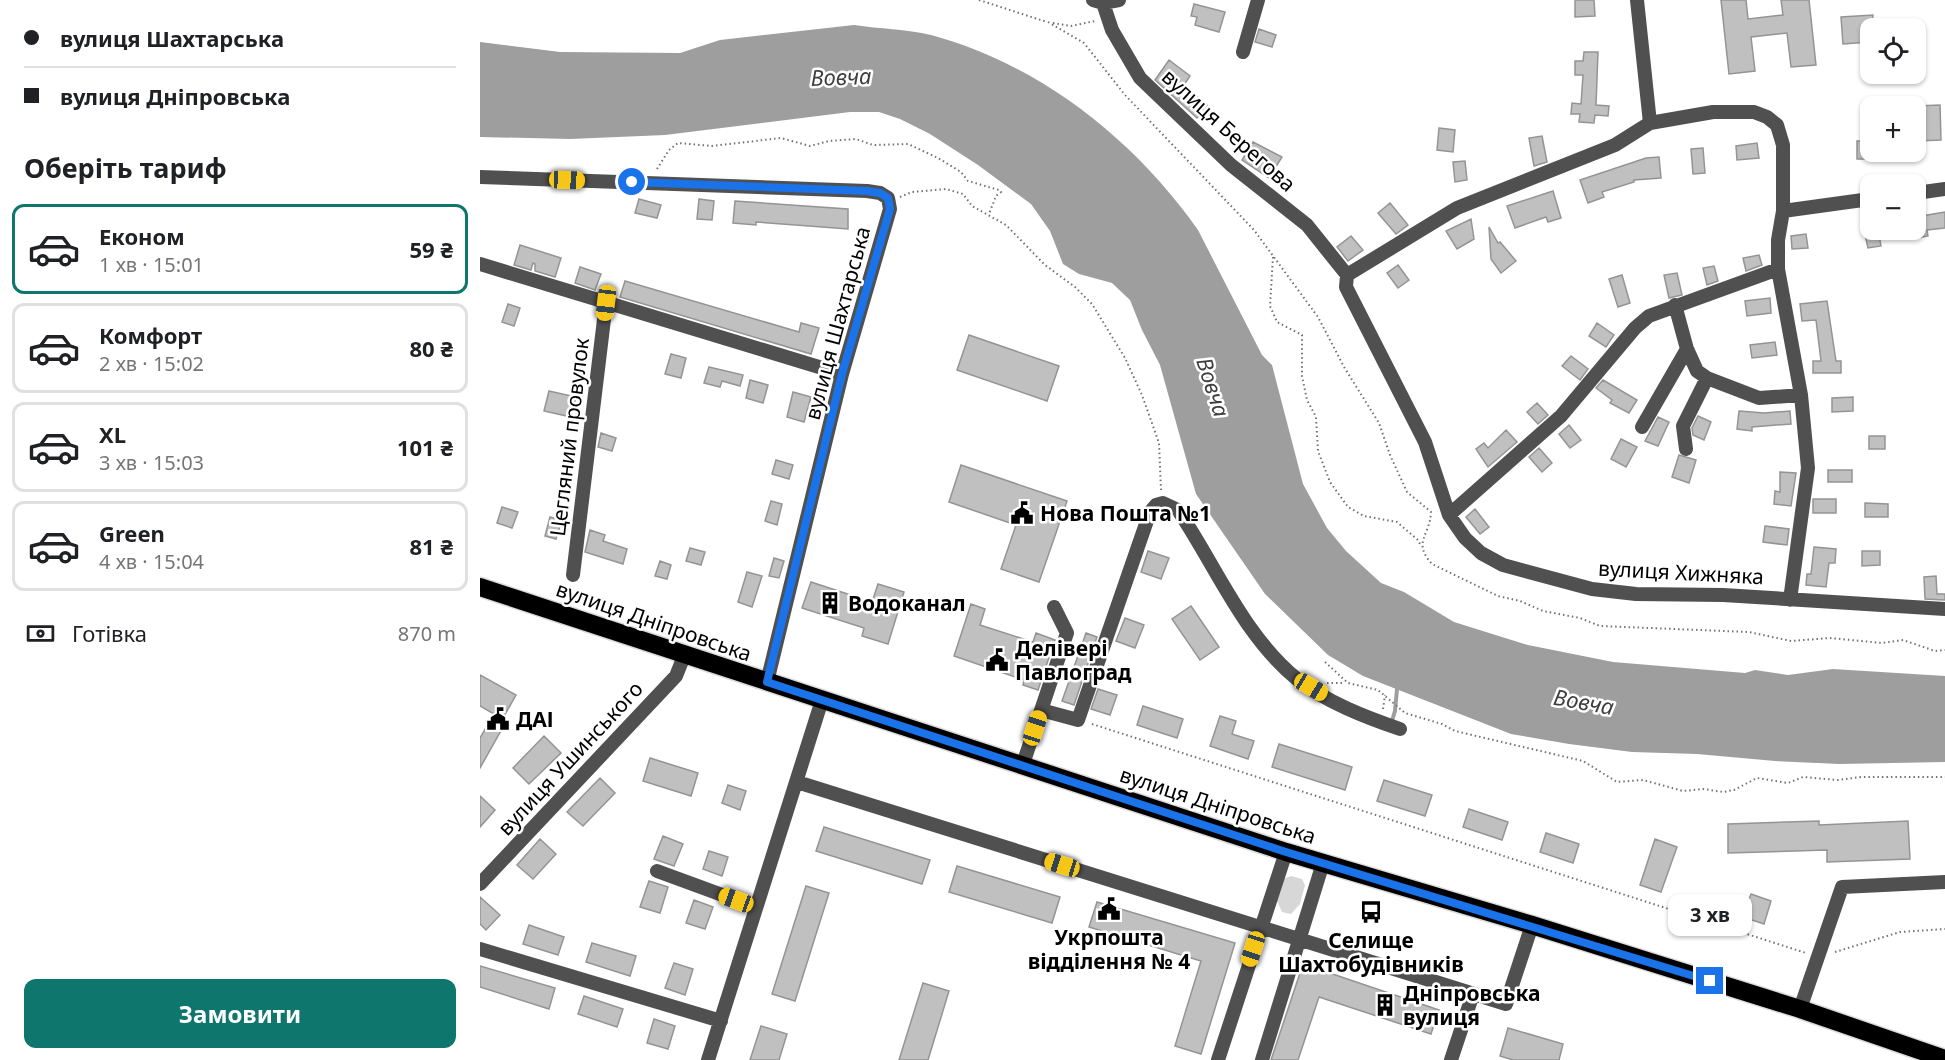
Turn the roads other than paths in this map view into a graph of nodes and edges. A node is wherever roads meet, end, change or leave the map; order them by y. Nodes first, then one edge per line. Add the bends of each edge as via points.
1 (1119, 0) edge
2 (1258, 0) edge
3 (1637, 0) edge
4 (1097, 4) edge
5 (1243, 52) dead end
6 (1650, 123) junction
7 (480, 177) edge
8 (1945, 189) edge
9 (1926, 192) edge
10 (1860, 200) edge
11 (1783, 211) junction
12 (480, 264) edge
13 (1778, 269) junction
14 (1347, 274) junction
15 (606, 303) junction
16 (1675, 305) junction
17 (1687, 350) junction
18 (842, 374) junction
19 (1707, 378) junction
20 (1801, 394) junction
21 (1642, 427) dead end
22 (1686, 449) dead end
23 (1449, 515) junction
24 (573, 575) dead end
25 (480, 587) edge
26 (1790, 600) junction
27 (1054, 607) dead end
28 (1945, 609) edge
29 (684, 656) junction
30 (767, 682) junction
31 (822, 700) junction
32 (1041, 710) junction
33 (1400, 729) dead end
34 (1023, 764) junction
35 (797, 782) junction
36 (1286, 852) junction
37 (1323, 863) junction
38 (657, 871) dead end
39 (1945, 882) edge
40 (480, 884) edge
41 (756, 907) junction
42 (1532, 925) junction
43 (1260, 927) junction
44 (1299, 940) junction
45 (480, 950) edge
46 (1473, 994) junction
47 (1800, 1009) junction
48 (721, 1021) junction
49 (1943, 1059) edge
50 (708, 1060) edge
51 (1218, 1060) edge
52 (1262, 1060) edge
53 (1451, 1060) edge

1 - 4 street
2 - 5 street
3 - 6 street
4 - 14 street, вулиця Берегова via 1140,78 1231,165 1307,225
6 - 11 street via 1733,111 1760,114 1777,125 1783,146
6 - 14 street via 1615,145 1457,208
7 - 18 street, вулиця Шахтарська via 880,193 888,198 890,209
8 - 9 street
10 - 11 street
11 - 13 street
12 - 15 street
13 - 16 street
13 - 20 street
14 - 23 street, вулиця Хижняка via 1346,287 1425,442
15 - 18 street
15 - 24 street, Цегляний провулок
16 - 17 street
16 - 23 street via 1649,316 1635,328 1561,416
17 - 19 street via 1697,371
17 - 21 street
18 - 30 street, вулиця Шахтарська
19 - 20 street via 1759,398
19 - 22 street via 1683,426
20 - 26 street via 1808,468
23 - 26 street, вулиця Хижняка via 1473,545 1503,565 1592,589
25 - 29 highway, вулиця Дніпровська
26 - 28 street, вулиця Хижняка
27 - 32 street via 1067,633
29 - 30 highway, вулиця Дніпровська
29 - 40 street, вулиця Ушинського via 676,676
30 - 31 highway, вулиця Дніпровська
31 - 34 highway, вулиця Дніпровська
31 - 35 street
32 - 33 street via 1078,720 1150,512 1163,503 1178,510 1252,629 1297,679 1350,710
32 - 34 street
34 - 36 highway, вулиця Дніпровська
35 - 41 street
35 - 43 street
36 - 37 highway, вулиця Дніпровська
36 - 43 street
37 - 42 highway, вулиця Дніпровська
37 - 44 street
38 - 41 street
39 - 47 street via 1842,887
41 - 48 street
42 - 46 street via 1506,1004
42 - 47 highway, вулиця Дніпровська
43 - 44 street
43 - 51 street
44 - 46 street
44 - 52 street
45 - 48 street
46 - 53 street
47 - 49 highway, вулиця Дніпровська
48 - 50 street

